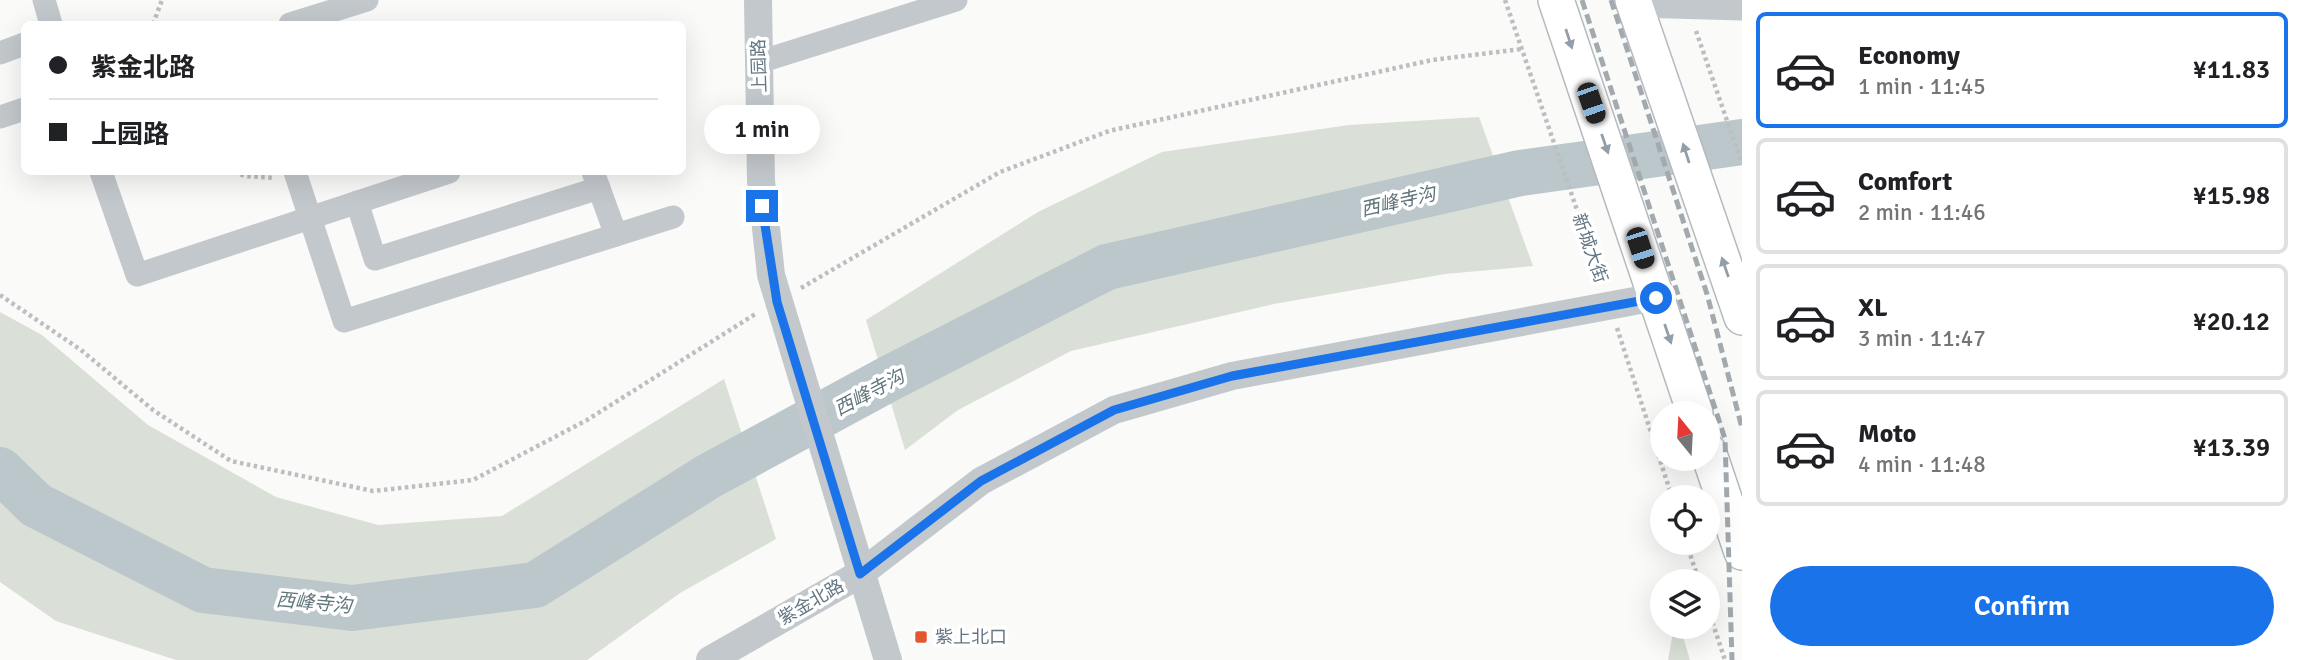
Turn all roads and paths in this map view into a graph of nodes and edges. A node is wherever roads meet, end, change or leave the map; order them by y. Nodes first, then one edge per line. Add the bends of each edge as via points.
1 (44, 0) edge
2 (162, 0) edge
3 (367, 0) edge
4 (758, 0) edge
5 (956, 0) edge
6 (1505, 0) edge
7 (1556, 0) edge
8 (1634, 3) edge
9 (1742, 9) edge
10 (49, 21) edge
11 (154, 21) edge
12 (300, 21) edge
13 (21, 45) edge
14 (1522, 49) junction
15 (0, 53) edge
16 (1704, 53) dead end
17 (759, 62) junction
18 (21, 110) edge
19 (0, 117) edge
20 (1742, 164) edge
21 (102, 175) edge
22 (242, 175) edge
23 (293, 175) edge
24 (295, 175) edge
25 (440, 175) edge
26 (596, 180) edge
27 (357, 202) junction
28 (673, 217) dead end
29 (309, 218) junction
30 (616, 235) junction
31 (0, 295) edge
32 (1656, 298) junction
33 (1610, 307) junction
34 (780, 311) junction
35 (1742, 317) edge
36 (1691, 401) edge
37 (1715, 471) edge
38 (1668, 485) edge
39 (1742, 552) edge
40 (860, 574) junction
41 (1718, 639) edge
42 (710, 660) edge
43 (888, 660) edge
44 (1725, 660) edge

1 - 10 street
2 - 11 path
3 - 12 street
4 - 17 street, 上园路
5 - 17 street
6 - 14 path, 新城大街
7 -> 32 main road
8 - 9 street
35 -> 8 main road
13 - 15 street
14 - 33 path, 新城大街
14 - 34 path via 1432,60 1109,131 1000,172
16 - 20 path
17 - 34 street, 上园路 via 764,232
18 - 19 street
21 - 29 street via 137,275
22 - 23 path via 286,179
24 - 29 street
25 - 27 street
26 - 27 street via 375,259
26 - 30 street
27 - 29 street
28 - 30 street
29 - 30 street via 344,321
31 - 34 path via 81,349 152,410 231,461 373,491 473,480 587,420 716,336
32 - 33 street, 紫金北路
32 -> 36 main road
33 - 38 path, 新城大街
33 - 40 street, 紫金北路 via 1232,376 1114,410 981,481
34 - 40 street, 上园路
37 - 39 main road
40 - 42 street, 紫金北路
40 - 43 street, 上园路
41 - 44 path

